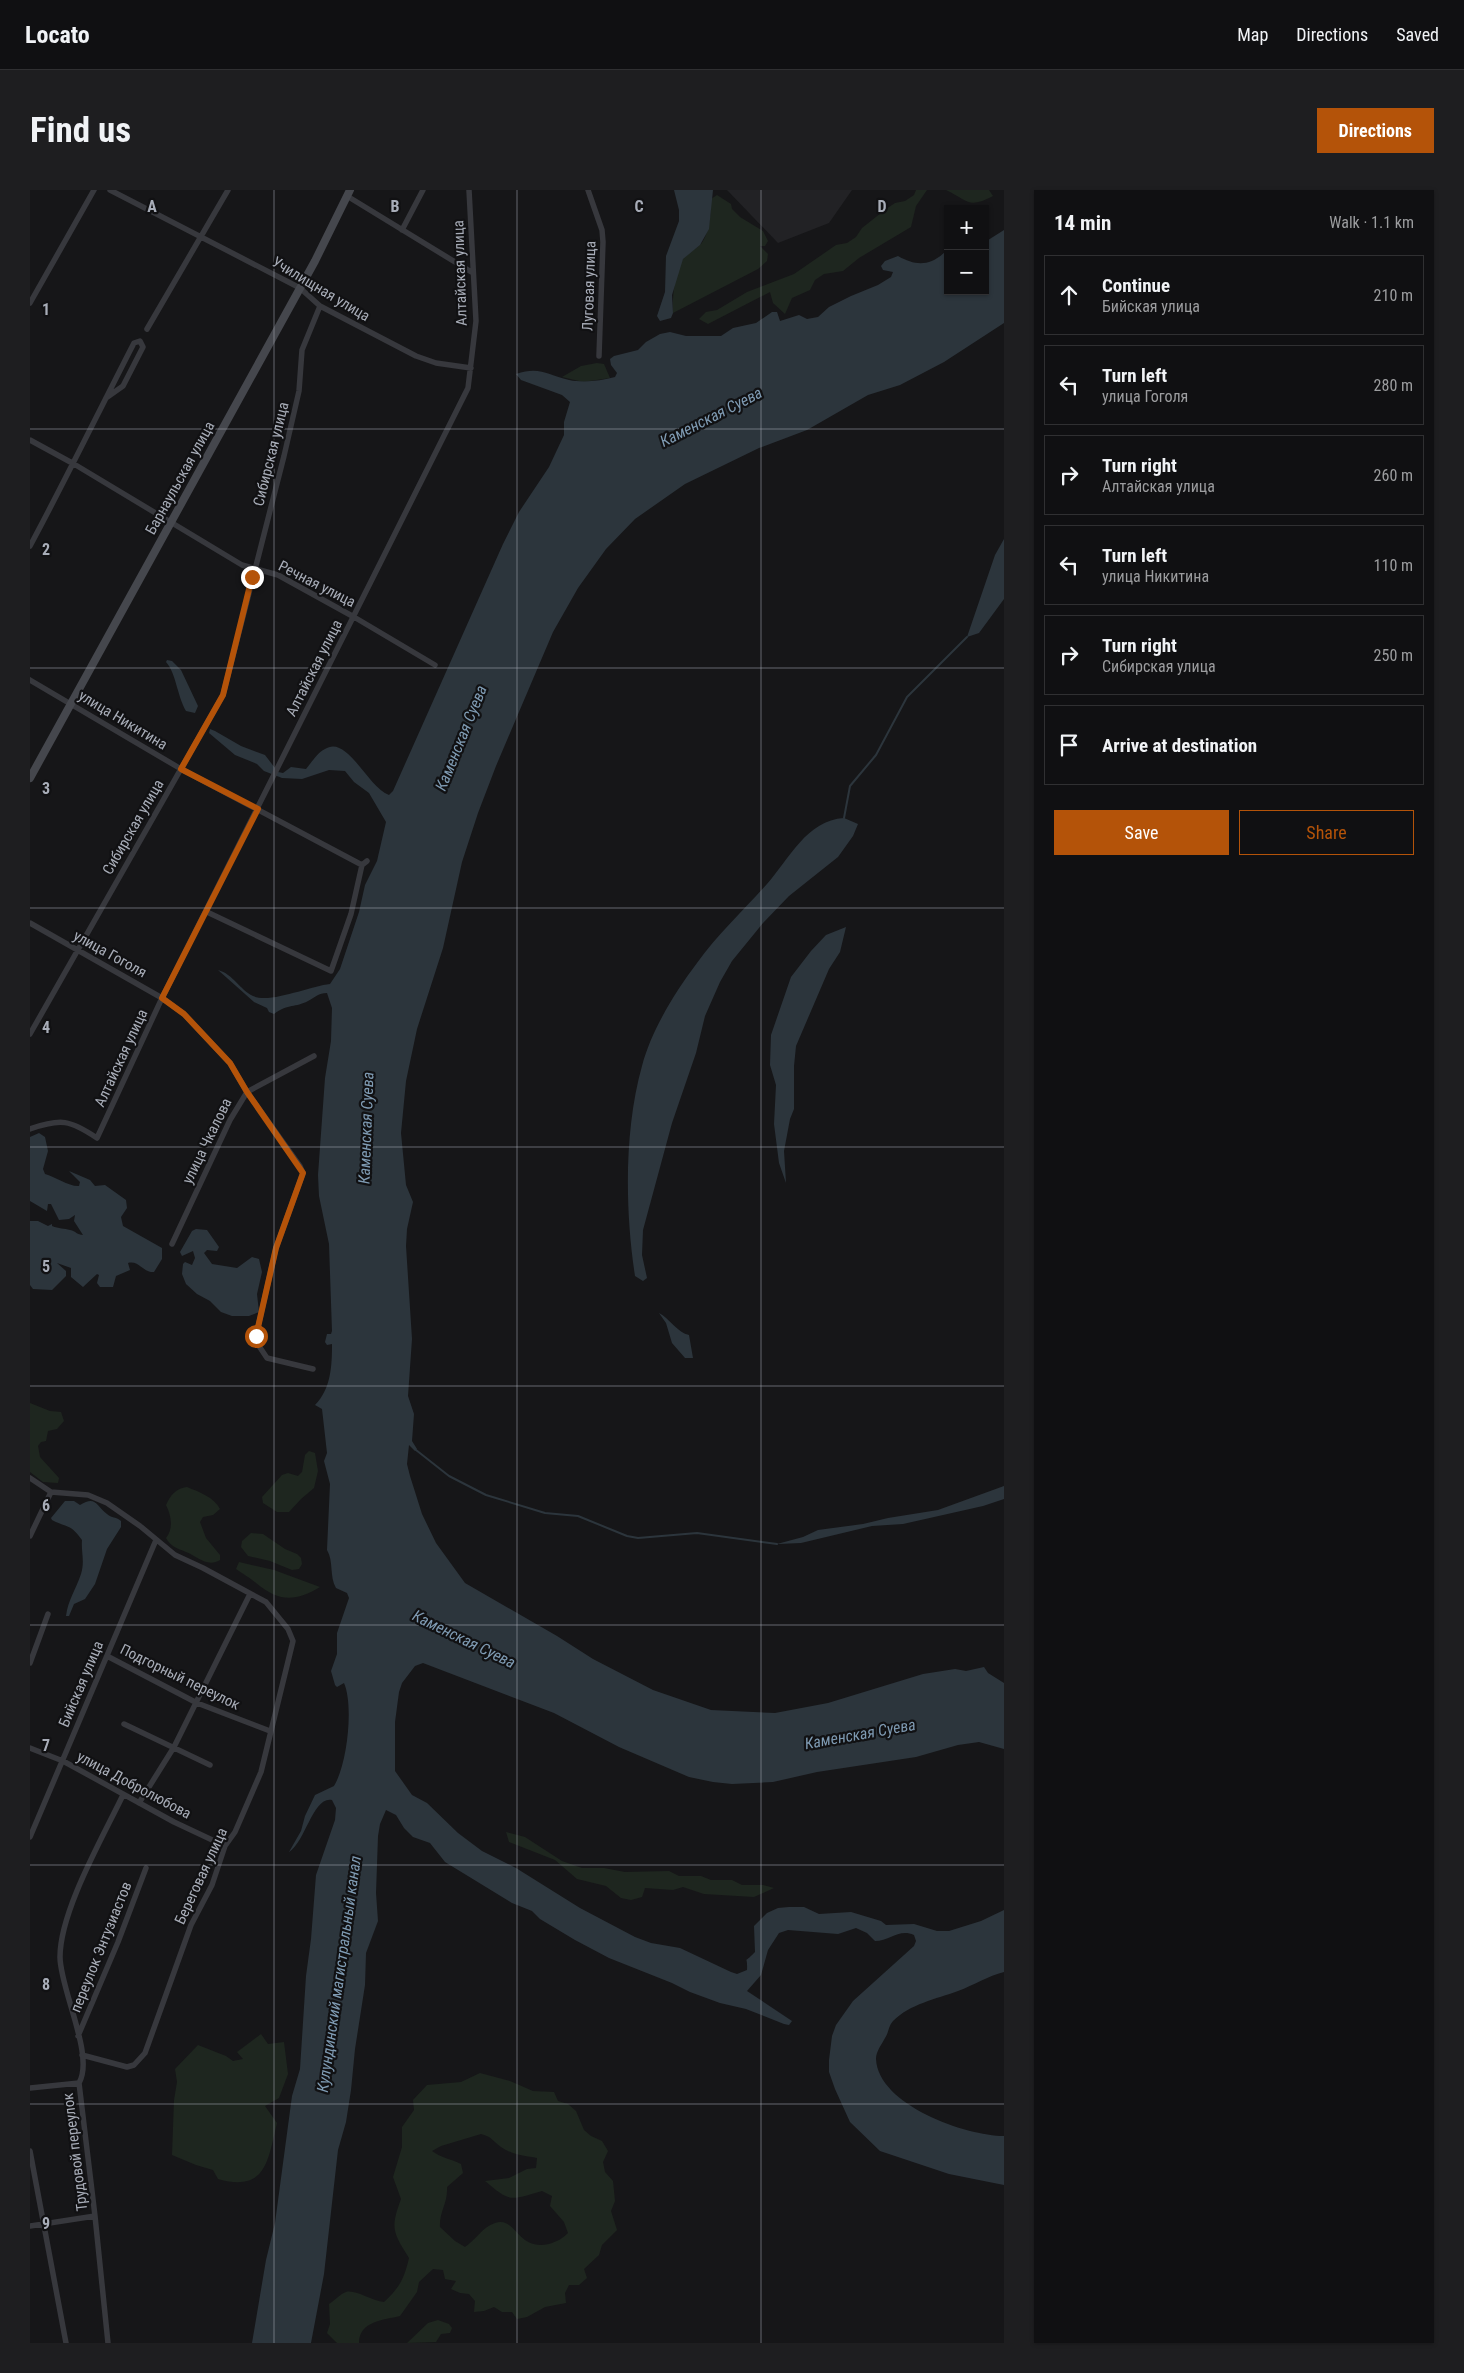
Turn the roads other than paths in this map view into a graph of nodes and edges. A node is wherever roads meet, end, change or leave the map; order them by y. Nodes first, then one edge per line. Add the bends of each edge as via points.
1 (94, 190) edge
2 (110, 190) edge
3 (228, 190) edge
4 (423, 190) edge
5 (469, 190) edge
6 (588, 190) edge
7 (349, 193) edge
8 (402, 230) junction
9 (200, 236) junction
10 (474, 273) junction
11 (300, 288) junction
12 (30, 303) edge
13 (320, 306) junction
14 (147, 329) dead end
15 (599, 356) dead end
16 (471, 368) junction
17 (106, 398) junction
18 (30, 440) edge
19 (74, 464) junction
20 (170, 524) junction
21 (30, 546) edge
22 (255, 568) junction
23 (354, 617) junction
24 (435, 665) dead end
25 (30, 680) edge
26 (71, 704) junction
27 (181, 769) junction
28 (30, 778) edge
29 (258, 809) junction
30 (206, 912) junction
31 (30, 924) edge
32 (78, 950) junction
33 (162, 998) junction
34 (30, 1034) edge
35 (314, 1056) dead end
36 (247, 1092) junction
37 (30, 1129) edge
38 (172, 1244) dead end
39 (313, 1369) dead end
40 (30, 1478) edge
41 (51, 1492) junction
42 (30, 1536) edge
43 (156, 1540) junction
44 (250, 1594) junction
45 (48, 1614) dead end
46 (107, 1656) junction
47 (30, 1663) edge
48 (197, 1703) junction
49 (124, 1724) dead end
50 (270, 1732) junction
51 (30, 1748) edge
52 (174, 1748) junction
53 (62, 1761) junction
54 (210, 1766) dead end
55 (123, 1795) junction
56 (139, 1803) junction
57 (30, 1837) edge
58 (225, 1846) junction
59 (146, 1868) dead end
60 (78, 2036) junction
61 (82, 2056) junction
62 (79, 2082) junction
63 (30, 2088) edge
64 (30, 2151) edge
65 (96, 2216) junction
66 (43, 2225) junction
67 (30, 2226) edge
68 (66, 2343) edge
69 (108, 2343) edge

1 - 12 street
2 - 9 street, Училищная улица
3 - 9 street
4 - 8 street
5 - 10 street, Алтайская улица
6 - 15 street, Луговая улица via 603,242
7 - 8 street
7 - 11 street, Барнаульская улица
8 - 10 street
9 - 11 street, Училищная улица
9 - 14 street
10 - 16 street, Алтайская улица via 476,321
11 - 13 street, Училищная улица
11 - 20 street, Барнаульская улица
13 - 16 street, Училищная улица via 416,356 436,363
13 - 22 street, Сибирская улица via 302,350 297,400
16 - 23 street, Алтайская улица via 468,388
17 - 17 street via 134,343 140,342 143,347 123,386
17 - 19 street
18 - 19 street, Речная улица
19 - 20 street, Речная улица
19 - 21 street
20 - 22 street, Речная улица via 242,565
20 - 26 street, Барнаульская улица
22 - 23 street, Речная улица via 278,575
22 - 27 street, Сибирская улица via 223,695
23 - 24 street, Речная улица
23 - 29 street, Алтайская улица
25 - 26 street, улица Никитина
26 - 27 street, улица Никитина
26 - 28 street, Барнаульская улица
27 - 29 street, улица Никитина
27 - 32 street, Сибирская улица
29 - 30 street, Алтайская улица
29 - 30 street, улица Никитина via 365,863 331,971
30 - 33 street, Алтайская улица
31 - 32 street, улица Гоголя
32 - 33 street, улица Гоголя
32 - 34 street, Сибирская улица
33 - 36 street, улица Гоголя via 208,1038 230,1063
33 - 37 street, Алтайская улица via 97,1138 78,1125 60,1121
35 - 36 street, улица Чкалова
36 - 38 street, улица Чкалова via 230,1120
36 - 39 street, улица Гоголя via 303,1173 276,1248 257,1343 267,1358
40 - 41 street
41 - 42 street
41 - 43 street via 95,1497
43 - 44 street via 175,1555
43 - 46 street, Бийская улица
44 - 48 street
44 - 50 street, Береговая улица via 266,1602 281,1618 293,1641
45 - 47 street
46 - 48 street, Подгорный переулок
46 - 53 street, Бийская улица
48 - 50 street, Подгорный переулок
48 - 52 street
49 - 52 street
50 - 58 street, Береговая улица via 261,1772 235,1832
51 - 53 street, улица Добролюбова
52 - 54 street
52 - 56 street
53 - 55 street, улица Добролюбова
53 - 57 street, Бийская улица
55 - 56 street, улица Добролюбова
55 - 60 street, Трудовой переулок via 68,1912 60,1940 60,1960
56 - 58 street, улица Добролюбова
58 - 61 street, Береговая улица via 212,1885 191,1925 145,2053 130,2067
59 - 60 street, переулок Энтузиастов
60 - 61 street, Трудовой переулок
61 - 62 street, Трудовой переулок via 84,2073
62 - 63 street
62 - 65 street, Трудовой переулок
64 - 66 street
65 - 66 street
65 - 69 street, Трудовой переулок
66 - 67 street
66 - 68 street

